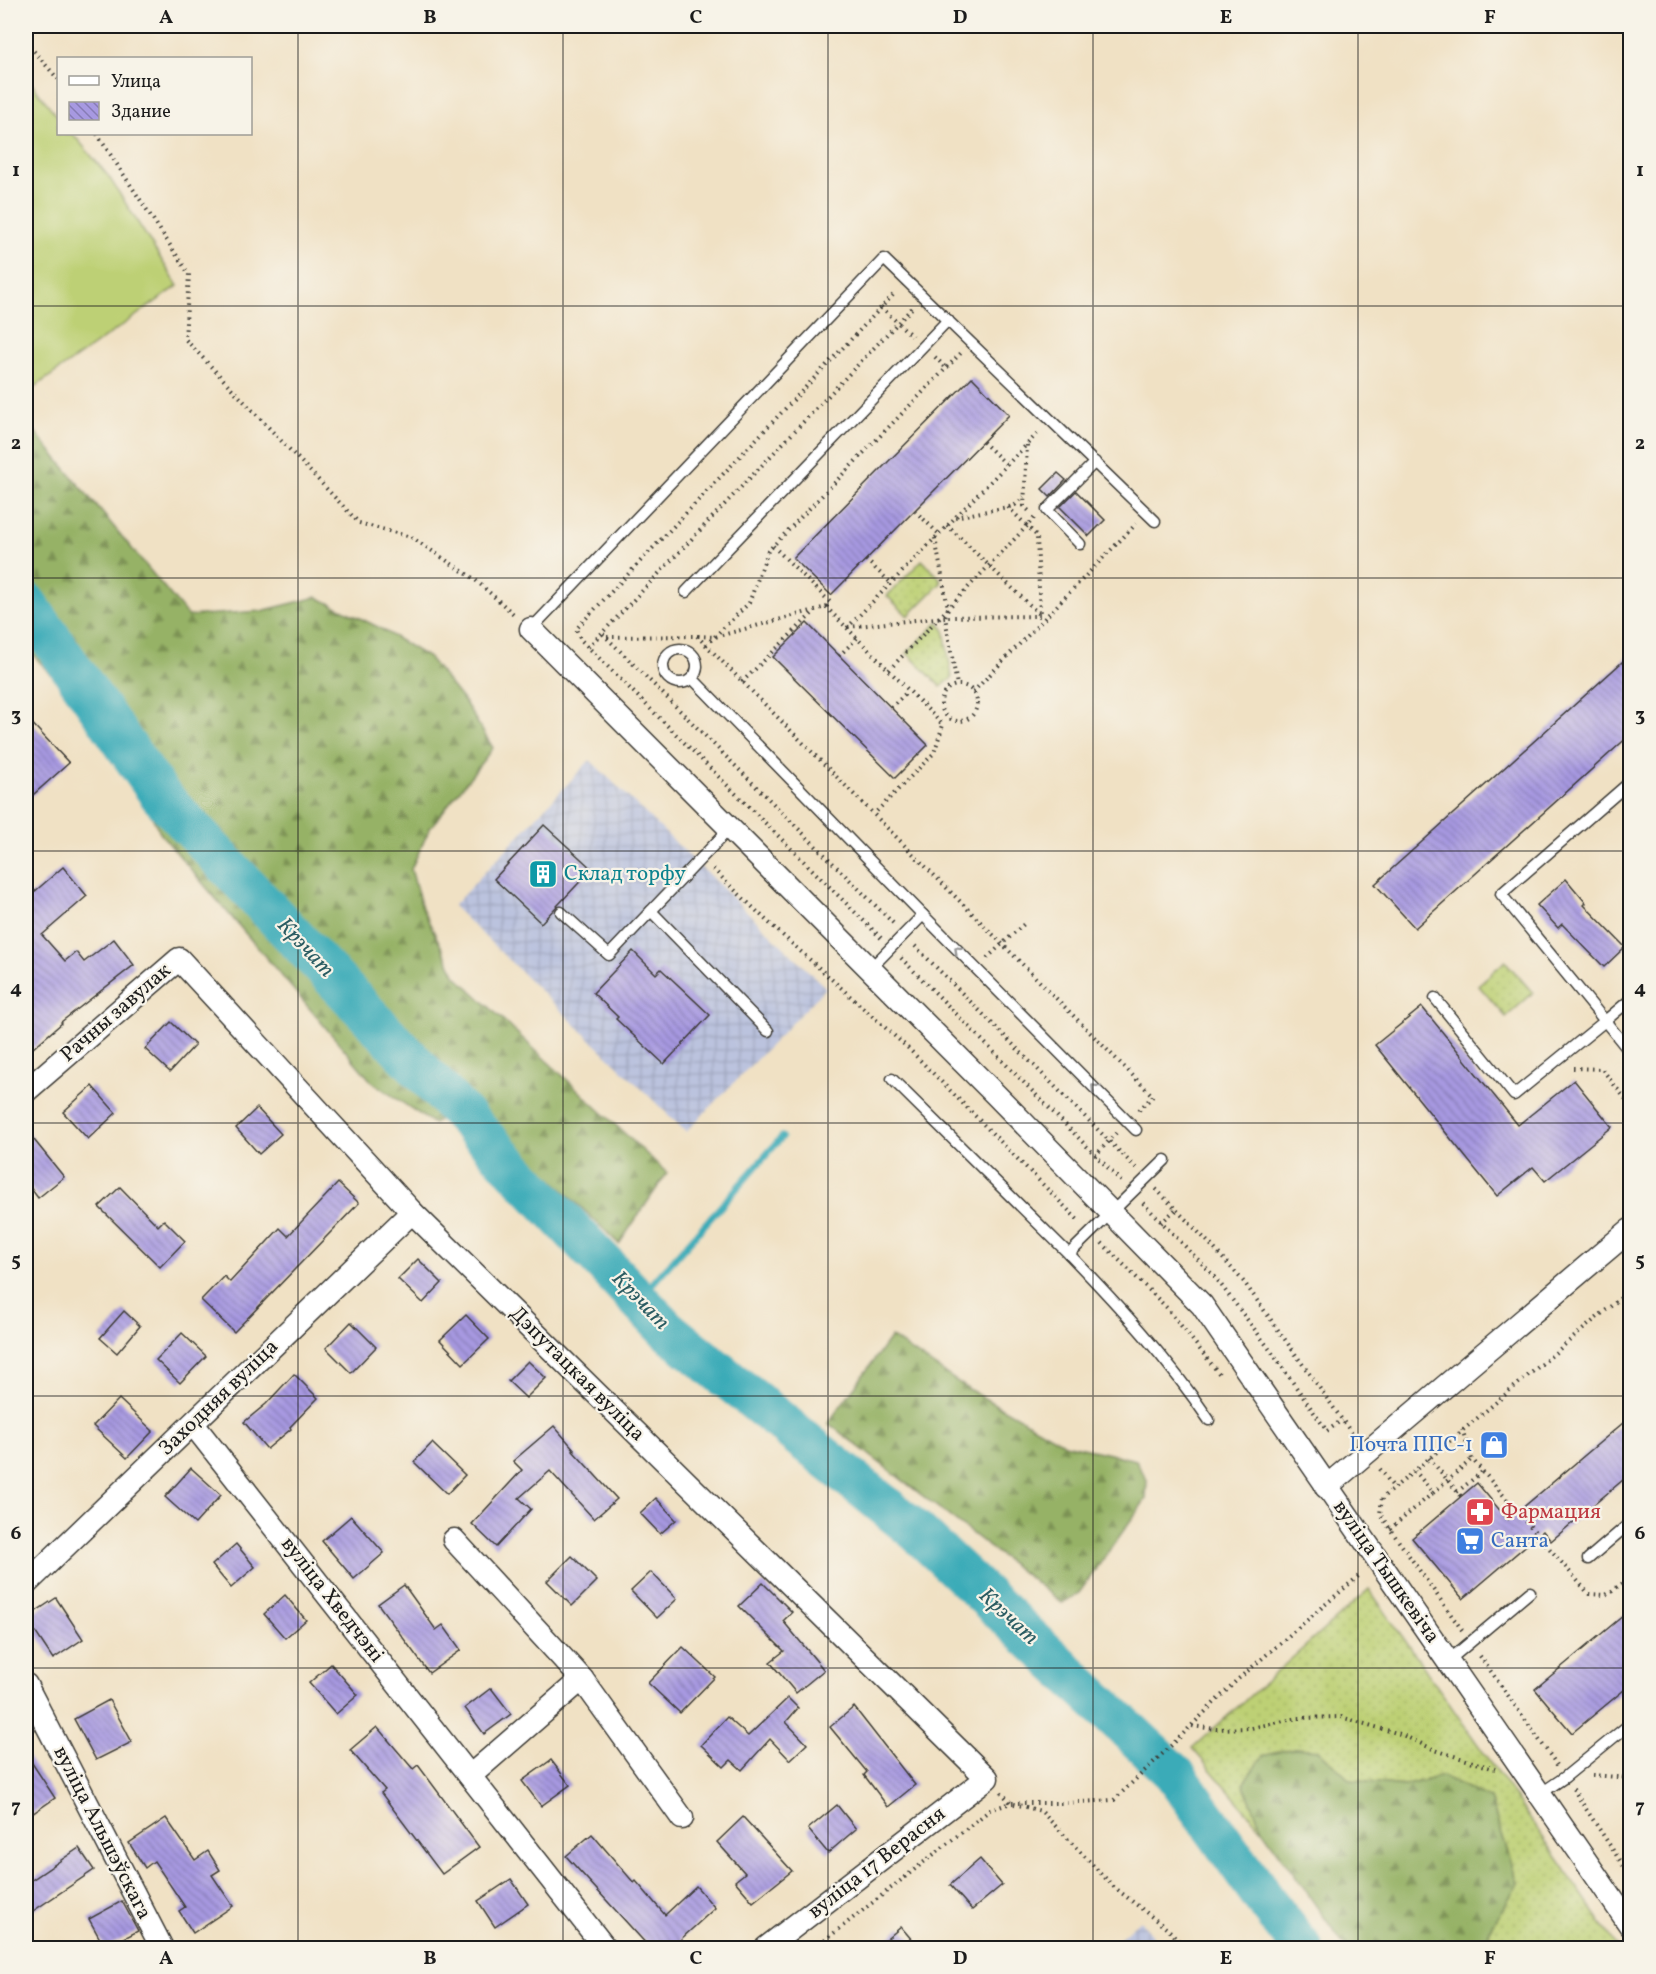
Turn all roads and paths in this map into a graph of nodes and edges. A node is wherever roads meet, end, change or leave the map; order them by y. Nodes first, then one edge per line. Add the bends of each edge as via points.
1 (26, 42) edge
2 (57, 78) edge
3 (98, 135) edge
4 (907, 281) junction
5 (922, 296) junction
6 (948, 320) junction
7 (970, 343) junction
8 (962, 351) junction
9 (970, 359) dead end
10 (1042, 429) dead end
11 (983, 442) dead end
12 (1027, 445) junction
13 (1095, 462) junction
14 (1007, 465) junction
15 (1024, 497) junction
16 (1019, 501) junction
17 (1024, 506) junction
18 (1008, 507) junction
19 (915, 511) dead end
20 (956, 517) junction
21 (1035, 517) junction
22 (1151, 517) joint
23 (1041, 522) dead end
24 (947, 525) junction
25 (1027, 526) junction
26 (1042, 532) dead end
27 (937, 536) junction
28 (1037, 536) junction
29 (1080, 544) dead end
30 (773, 546) junction
31 (866, 560) dead end
32 (988, 566) junction
33 (891, 583) junction
34 (686, 592) dead end
35 (826, 607) junction
36 (948, 608) junction
37 (816, 610) junction
38 (1040, 615) junction
39 (939, 617) junction
40 (945, 617) junction
41 (1044, 619) junction
42 (847, 627) junction
43 (531, 629) junction
44 (604, 635) junction
45 (697, 636) junction
46 (715, 637) junction
47 (857, 638) junction
48 (706, 645) junction
49 (588, 647) junction
50 (839, 656) dead end
51 (889, 670) junction
52 (693, 679) dead end
53 (742, 682) junction
54 (957, 685) junction
55 (908, 691) junction
56 (973, 692) junction
57 (891, 708) dead end
58 (948, 717) junction
59 (942, 725) junction
60 (1630, 782) edge
61 (874, 814) junction
62 (730, 828) junction
63 (702, 858) junction
64 (651, 911) junction
65 (561, 912) dead end
66 (923, 915) junction
67 (904, 934) junction
68 (891, 948) junction
69 (179, 959) joint
70 (870, 969) junction
71 (1434, 998) dead end
72 (1630, 1000) edge
73 (1605, 1021) junction
74 (768, 1031) dead end
75 (1630, 1052) edge
76 (1548, 1068) junction
77 (892, 1079) dead end
78 (26, 1091) edge
79 (1630, 1105) edge
80 (1128, 1122) junction
81 (1136, 1130) dead end
82 (1165, 1160) dead end
83 (1146, 1178) junction
84 (1132, 1191) junction
85 (412, 1212) junction
86 (1111, 1212) junction
87 (1630, 1230) edge
88 (1091, 1233) junction
89 (1069, 1254) junction
90 (1630, 1290) edge
91 (1224, 1380) dead end
92 (1209, 1420) dead end
93 (1342, 1420) junction
94 (193, 1424) junction
95 (1462, 1429) junction
96 (1367, 1453) junction
97 (1430, 1458) junction
98 (1472, 1459) junction
99 (1415, 1471) junction
100 (1482, 1472) junction
101 (1448, 1480) junction
102 (1326, 1487) junction
103 (1394, 1488) junction
104 (1457, 1492) junction
105 (1433, 1493) junction
106 (1461, 1496) dead end
107 (1630, 1523) edge
108 (1390, 1529) junction
109 (454, 1540) dead end
110 (1398, 1542) junction
111 (1588, 1559) dead end
112 (1378, 1560) junction
113 (1630, 1578) edge
114 (26, 1584) edge
115 (1530, 1592) dead end
116 (1471, 1641) junction
117 (1448, 1661) junction
118 (582, 1679) junction
119 (26, 1685) edge
120 (1630, 1724) edge
121 (1192, 1726) junction
122 (1629, 1735) edge
123 (1519, 1764) junction
124 (1578, 1764) junction
125 (470, 1776) junction
126 (1565, 1777) junction
127 (987, 1778) junction
128 (1625, 1778) junction
129 (1630, 1778) edge
130 (1540, 1794) junction
131 (1011, 1803) junction
132 (1630, 1816) edge
133 (682, 1818) dead end
134 (1630, 1876) edge
135 (1630, 1925) edge
136 (162, 1948) edge
137 (605, 1948) edge
138 (766, 1948) edge
139 (815, 1948) edge
140 (1185, 1948) edge

1 - 2 path
3 - 43 path via 189,274 185,339 359,523 411,537 473,578
4 - 5 lane
4 - 43 lane via 884,259
4 - 49 path via 578,626 577,634
5 - 6 lane
5 - 44 path
6 - 7 lane
6 - 34 lane
7 - 8 path
7 - 13 lane
8 - 9 path
8 - 30 path
10 - 12 path
11 - 14 path
12 - 14 path
12 - 15 path
13 - 22 lane
13 - 29 lane via 1047,510
14 - 20 path
15 - 16 path
15 - 17 path
16 - 17 path
16 - 18 path
17 - 21 path
18 - 20 path
18 - 25 path
19 - 27 path
20 - 24 path
21 - 23 path
21 - 25 path
22 - 41 path
24 - 27 path
24 - 32 path
25 - 28 path
25 - 32 path
26 - 28 path
27 - 33 path
27 - 36 path
28 - 38 path
30 - 35 path via 830,602
30 - 46 path via 749,603
31 - 33 path
32 - 36 path
32 - 38 path
33 - 42 path
35 - 37 path
35 - 42 path
36 - 39 path
36 - 40 path
37 - 46 path
37 - 53 path
38 - 40 path
38 - 41 path
39 - 40 path
39 - 42 path
39 - 51 path
40 - 54 path
41 - 56 path
42 - 47 path
43 - 62 street
44 - 45 path
44 - 49 path
44 - 67 path
45 - 46 path
45 - 48 path
46 - 48 path
47 - 50 path
47 - 51 path
48 - 53 path
49 - 68 path
51 - 55 path
52 - 66 lane
53 - 61 path
54 - 56 path
54 - 58 path via 942,698 943,712
55 - 57 path
55 - 59 path
56 - 58 path via 973,714 961,720
58 - 59 path
59 - 61 path via 934,753
60 - 73 lane via 1501,894
61 - 80 path via 1153,1096
62 - 63 lane
62 - 70 street
63 - 64 lane
63 - 88 path via 909,1050
64 - 65 lane via 609,956
64 - 74 lane
66 - 67 lane
80 -> 66 lane
67 - 68 lane
67 - 83 path
68 - 70 lane
68 - 84 path
69 - 78 street, Рачны завулак
69 - 85 street, Дэпутацкая вуліца
70 - 86 street
71 - 76 lane via 1514,1095
72 - 73 lane
73 - 75 lane
73 - 76 lane
76 - 79 path via 1602,1069
77 - 89 lane
80 - 81 lane
82 - 83 lane
83 - 84 lane
83 - 93 path via 1244,1282
84 - 86 lane
84 - 93 path via 1215,1277 1327,1431
85 - 94 street, Заходняя вуліца
85 - 127 street, Дэпутацкая вуліца
86 - 88 lane
86 - 102 street via 1202,1305
87 - 96 street, вуліца Тышкевіча
88 - 89 lane
88 - 91 path via 1167,1308
89 - 92 lane via 1128,1315 1181,1378
90 - 95 path
93 - 96 path
94 - 114 street, Заходняя вуліца
94 - 125 street, вуліца Хведчэні
95 - 97 path
95 - 98 path
96 - 102 street, вуліца Тышкевіча
96 - 103 path
97 - 99 path
97 - 101 path
98 - 100 path
98 - 101 path
99 - 103 path
99 - 105 path
100 - 104 path
100 - 113 path via 1589,1594 1606,1595
101 - 104 path
101 - 105 path
102 - 112 street, вуліца Тышкевіча
103 - 108 path via 1382,1498 1380,1514
104 - 106 path
105 - 108 path
107 - 111 lane
108 - 110 path
109 - 118 street
110 - 112 path
110 - 116 path
112 - 117 street, вуліца Тышкевіча
112 - 121 path via 1237,1680
115 - 116 lane
116 - 117 lane
116 - 126 path
117 - 123 street, вуліца Тышкевіча
118 - 125 street
118 - 133 street
119 - 136 street, вуліца Альшэўскага
120 - 124 lane
121 - 123 path via 1251,1728 1298,1718 1341,1717 1499,1770
121 - 131 path via 1114,1800
122 - 128 path
123 - 130 street, вуліца Тышкевіча
124 - 126 lane
124 - 128 path via 1588,1774
125 - 137 street, вуліца Хведчэні
126 - 130 lane
126 - 134 path
127 - 131 path
127 - 138 street, вуліца 17 Верасня
128 - 129 path
128 - 132 path
130 - 135 street, вуліца Тышкевіча
131 - 139 path via 990,1810
131 - 140 path via 1041,1811 1114,1887 1171,1932

